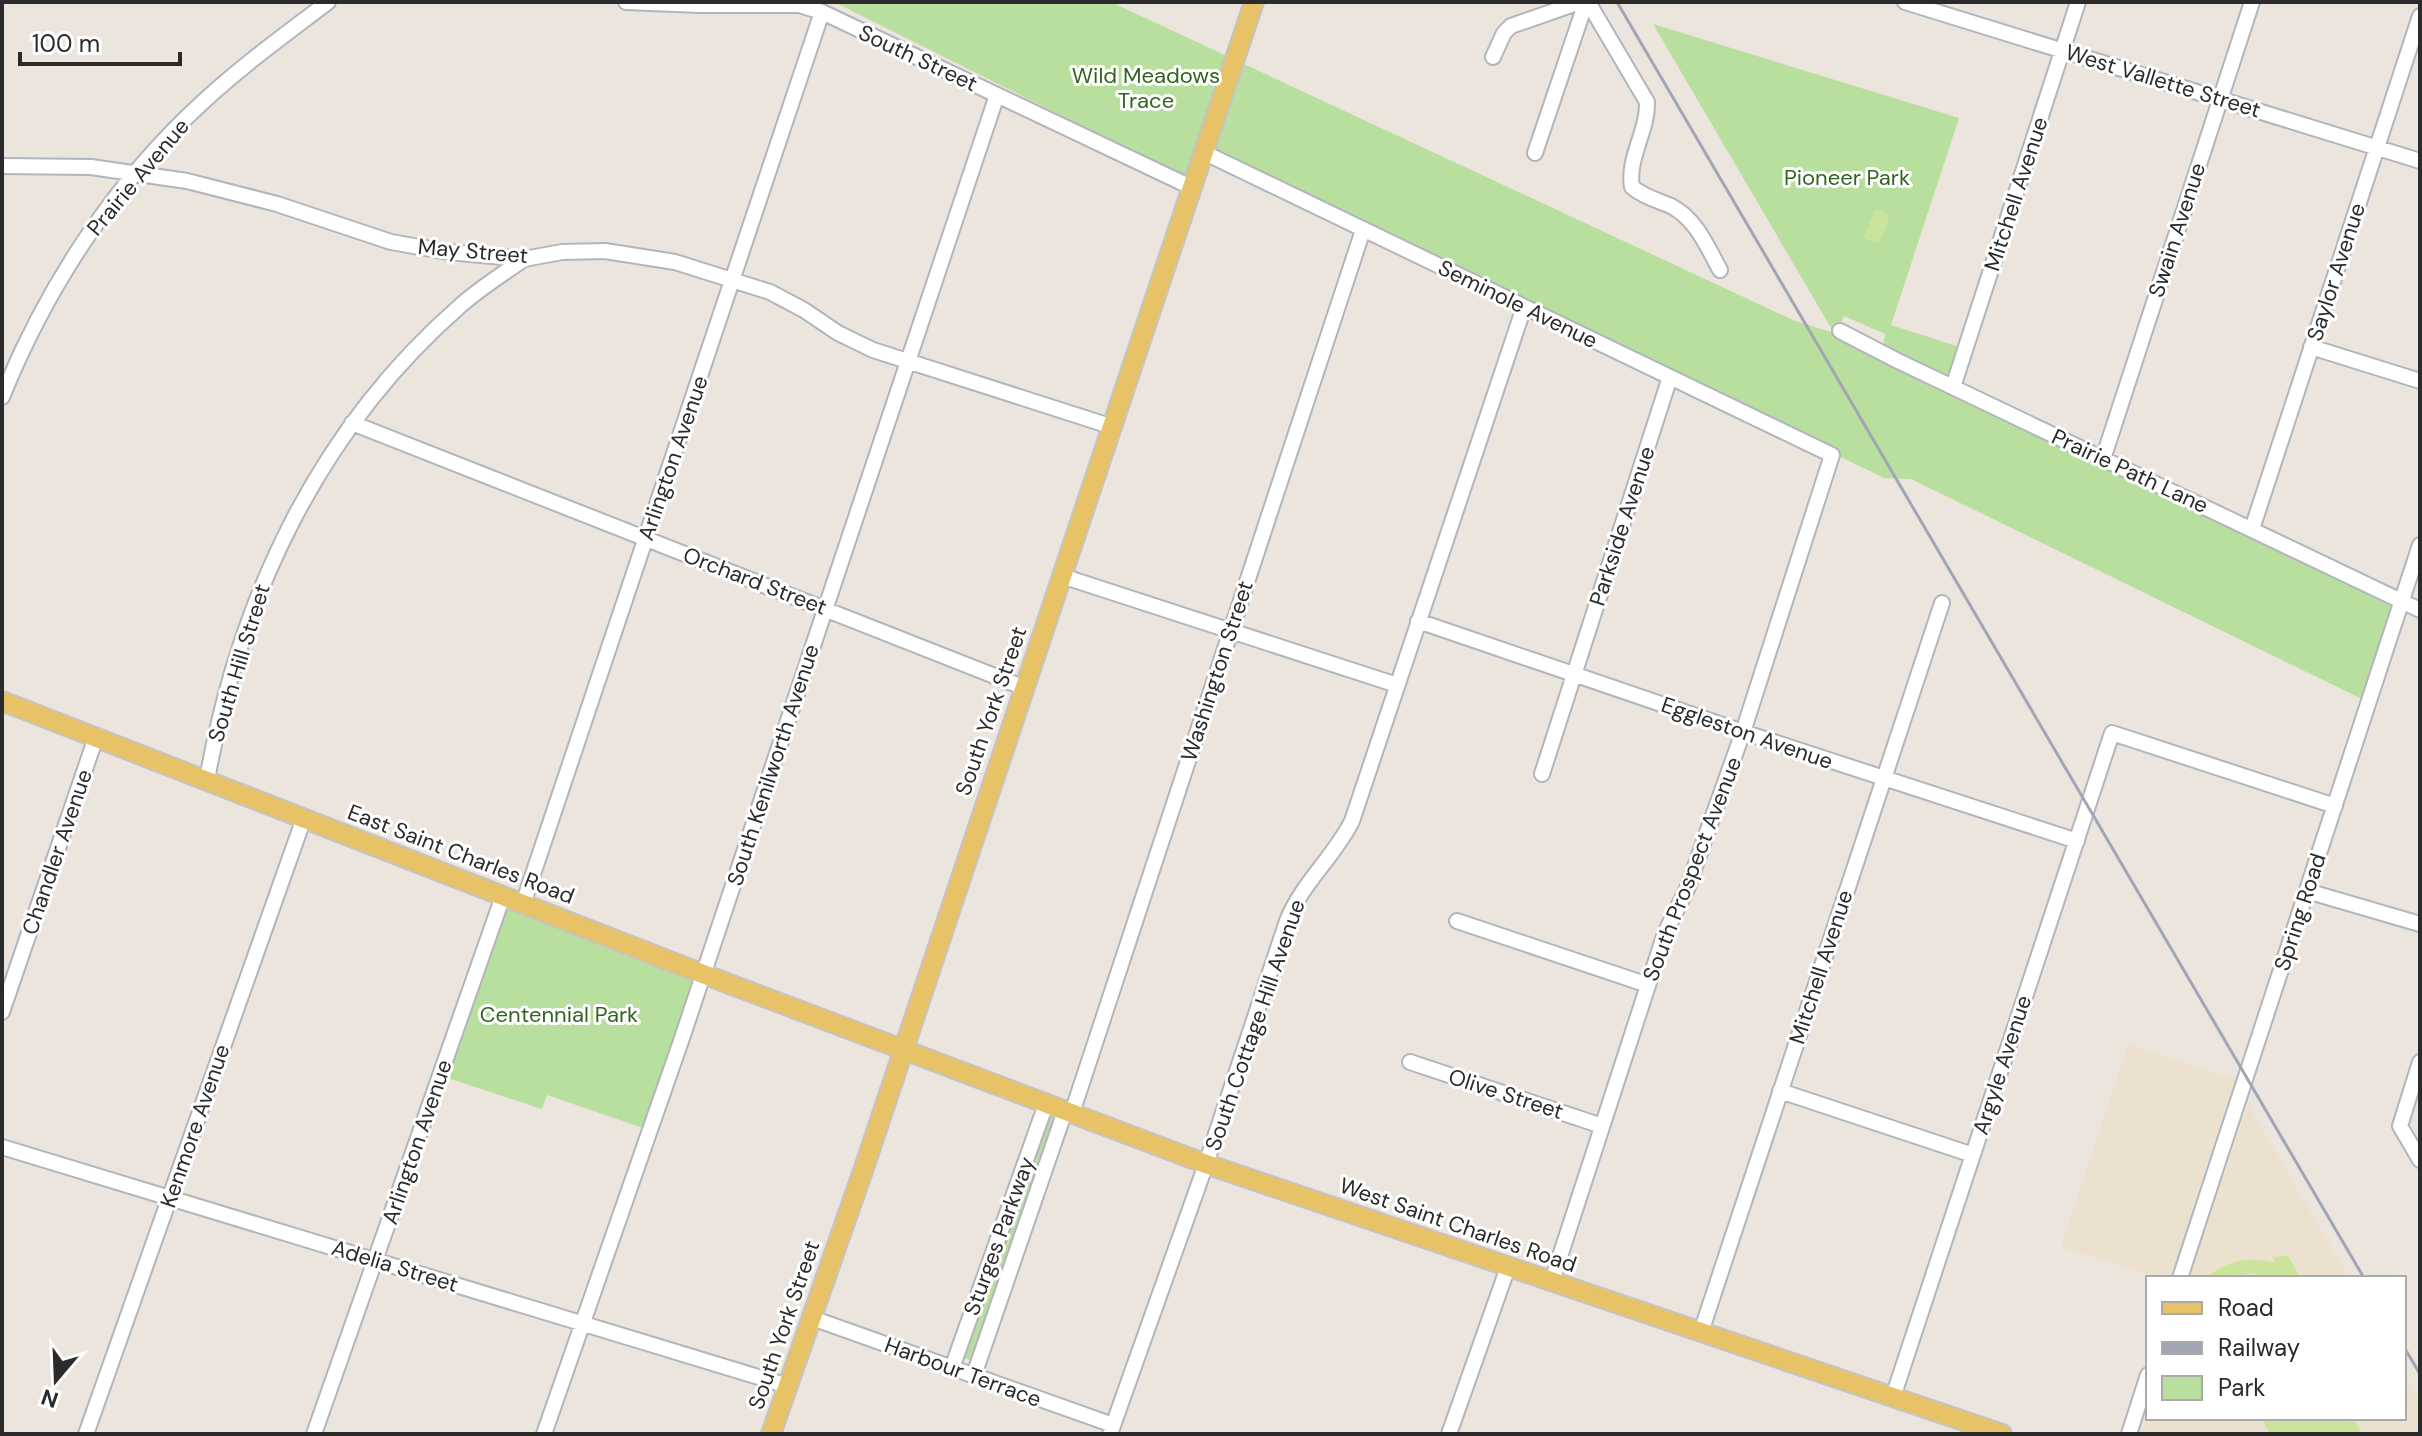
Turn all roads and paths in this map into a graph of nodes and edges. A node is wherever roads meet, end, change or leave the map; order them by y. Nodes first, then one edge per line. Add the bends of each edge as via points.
1 (328, 2) edge
2 (626, 2) edge
3 (1254, 2) edge
4 (1584, 2) edge
5 (1905, 2) edge
6 (2078, 2) edge
7 (2252, 2) edge
8 (1939, 7) edge
9 (822, 12) junction
10 (2420, 16) edge
11 (2062, 50) junction
12 (1493, 57) dead end
13 (997, 95) junction
14 (2219, 99) junction
15 (2376, 148) junction
16 (1205, 153) junction
17 (1535, 153) dead end
18 (2420, 161) edge
19 (2, 166) edge
20 (135, 174) junction
21 (1193, 188) junction
22 (1363, 230) junction
23 (524, 259) junction
24 (1720, 270) dead end
25 (733, 278) junction
26 (1524, 307) junction
27 (1840, 331) dead end
28 (2311, 347) junction
29 (908, 362) junction
30 (1670, 377) junction
31 (2420, 381) edge
32 (1953, 387) junction
33 (2, 397) edge
34 (352, 423) junction
35 (1113, 427) junction
36 (1832, 455) joint
37 (2103, 459) junction
38 (2252, 529) junction
39 (646, 538) junction
40 (2420, 545) edge
41 (1062, 576) junction
42 (2401, 601) junction
43 (1942, 603) dead end
44 (825, 609) junction
45 (2420, 610) edge
46 (1418, 621) junction
47 (1230, 630) junction
48 (1574, 675) junction
49 (1397, 685) junction
50 (1025, 688) junction
51 (2, 701) edge
52 (1743, 732) junction
53 (96, 737) junction
54 (1542, 774) dead end
55 (1883, 778) junction
56 (207, 780) junction
57 (2335, 806) junction
58 (304, 818) junction
59 (2077, 841) junction
60 (2307, 891) junction
61 (503, 896) junction
62 (523, 904) junction
63 (1457, 921) dead end
64 (2420, 924) edge
65 (703, 974) junction
66 (1648, 985) junction
67 (2, 1012) edge
68 (903, 1049) junction
69 (1410, 1062) dead end
70 (2420, 1062) edge
71 (1780, 1091) junction
72 (1046, 1104) junction
73 (1068, 1112) junction
74 (1602, 1126) junction
75 (2, 1147) edge
76 (1973, 1155) junction
77 (2420, 1160) edge
78 (1206, 1164) junction
79 (169, 1198) junction
80 (375, 1261) junction
81 (1508, 1267) junction
82 (2181, 1276) edge
83 (1552, 1281) junction
84 (812, 1318) junction
85 (583, 1324) junction
86 (1701, 1332) junction
87 (952, 1368) junction
88 (974, 1375) junction
89 (2146, 1381) edge
90 (788, 1386) junction
91 (1893, 1397) junction
92 (1112, 1430) edge
93 (86, 1434) edge
94 (314, 1434) edge
95 (544, 1434) edge
96 (771, 1434) edge
97 (1449, 1434) edge
98 (2002, 1434) edge
99 (2129, 1434) edge

1 - 20 street, Prairie Avenue via 230,77
2 - 9 street, South Street via 799,5
3 - 16 main road, South York Street
4 - 12 street via 1511,26
4 - 17 street
4 - 24 street via 1647,102 1632,187 1691,220
5 - 8 street, West Vallette Street
6 - 11 street, Mitchell Avenue
7 - 14 street, Swain Avenue
8 - 11 street, West Vallette Street
9 - 13 street, South Street
9 - 25 street, Arlington Avenue
10 - 15 street, Saylor Avenue
11 - 14 street, West Vallette Street
11 - 32 street, Mitchell Avenue
13 - 21 street, South Street
13 - 29 street, South Kenilworth Avenue
14 - 15 street, West Vallette Street
14 - 37 street, Swain Avenue
15 - 18 street, West Vallette Street
15 - 28 street, Saylor Avenue
16 - 21 main road, South York Street
16 - 22 street, Seminole Avenue
19 - 20 street, May Street
20 - 23 street, May Street via 232,191 412,247
20 - 33 street, Prairie Avenue via 56,287
21 - 35 main road, South York Street
22 - 26 street, Seminole Avenue
22 - 47 street, Washington Street
23 - 25 street, May Street via 605,251
23 - 34 street, South Hill Street via 438,325
25 - 29 street, May Street via 787,300 855,341
25 - 39 street, Arlington Avenue
26 - 30 street, Seminole Avenue
26 - 46 street, South Cottage Hill Avenue
27 - 32 street, Prairie Path Lane
28 - 31 street
28 - 38 street, Saylor Avenue
29 - 35 street, May Street
29 - 44 street, South Kenilworth Avenue
30 - 36 street, Seminole Avenue
30 - 48 street, Parkside Avenue
32 - 37 street, Prairie Path Lane
34 - 39 street, Orchard Street
34 - 56 street, South Hill Street via 301,503 261,586 236,658
35 - 41 main road, South York Street
36 - 52 street, South Prospect Avenue
37 - 38 street, Prairie Path Lane
38 - 42 street, Prairie Path Lane
39 - 44 street, Orchard Street
39 - 62 street, Arlington Avenue
40 - 42 street, Spring Road
41 - 47 street
41 - 50 main road, South York Street
42 - 45 street, Prairie Path Lane
42 - 57 street, Spring Road
43 - 55 street, Mitchell Avenue
44 - 50 street, Orchard Street
44 - 65 street, South Kenilworth Avenue
46 - 48 street, Eggleston Avenue
46 - 49 street, South Cottage Hill Avenue
47 - 49 street
47 - 73 street, Washington Street
48 - 52 street, Eggleston Avenue
48 - 54 street, Parkside Avenue
49 - 78 street, South Cottage Hill Avenue via 1352,821 1299,894 1287,921
50 - 68 main road, South York Street
51 - 53 main road, East Saint Charles Road
52 - 55 street, Eggleston Avenue
52 - 66 street, South Prospect Avenue
53 - 56 main road, East Saint Charles Road
53 - 67 street, Chandler Avenue
55 - 59 street, Eggleston Avenue
55 - 71 street, Mitchell Avenue
56 - 58 main road, East Saint Charles Road
57 - 59 street, Argyle Avenue via 2112,733
57 - 60 street, Spring Road
58 - 61 main road, East Saint Charles Road
58 - 79 street, Kenmore Avenue
59 - 76 street, Argyle Avenue
60 - 64 street
60 - 82 street, Spring Road
61 - 62 main road, East Saint Charles Road
61 - 80 street, Arlington Avenue
62 - 65 main road, East Saint Charles Road
63 - 66 street
65 - 68 main road, East Saint Charles Road
65 - 85 street, South Kenilworth Avenue
66 - 74 street, South Prospect Avenue
68 - 72 main road, West Saint Charles Road
68 - 84 main road, South York Street
69 - 74 street, Olive Street
70 - 77 street via 2400,1126
71 - 76 street
71 - 86 street, Mitchell Avenue
72 - 73 main road, West Saint Charles Road
72 - 87 street, Sturges Parkway
73 - 78 main road, West Saint Charles Road
73 - 88 street, Sturges Parkway
74 - 83 street, South Prospect Avenue
75 - 79 street, Adelia Street
76 - 91 street, Argyle Avenue
78 - 81 main road, West Saint Charles Road
78 - 92 street, South Cottage Hill Avenue
79 - 80 street, Adelia Street
79 - 93 street, Kenmore Avenue
80 - 85 street, Adelia Street
80 - 94 street, Arlington Avenue
81 - 83 main road, West Saint Charles Road
81 - 97 street
83 - 86 main road, West Saint Charles Road
84 - 87 street, Harbour Terrace
84 - 90 main road, South York Street
85 - 90 street, Adelia Street
85 - 95 street, South Kenilworth Avenue
86 - 91 main road, West Saint Charles Road
87 - 88 street, Harbour Terrace
88 - 92 street, Harbour Terrace
89 - 99 street
90 - 96 main road, South York Street
91 - 98 main road, West Saint Charles Road

